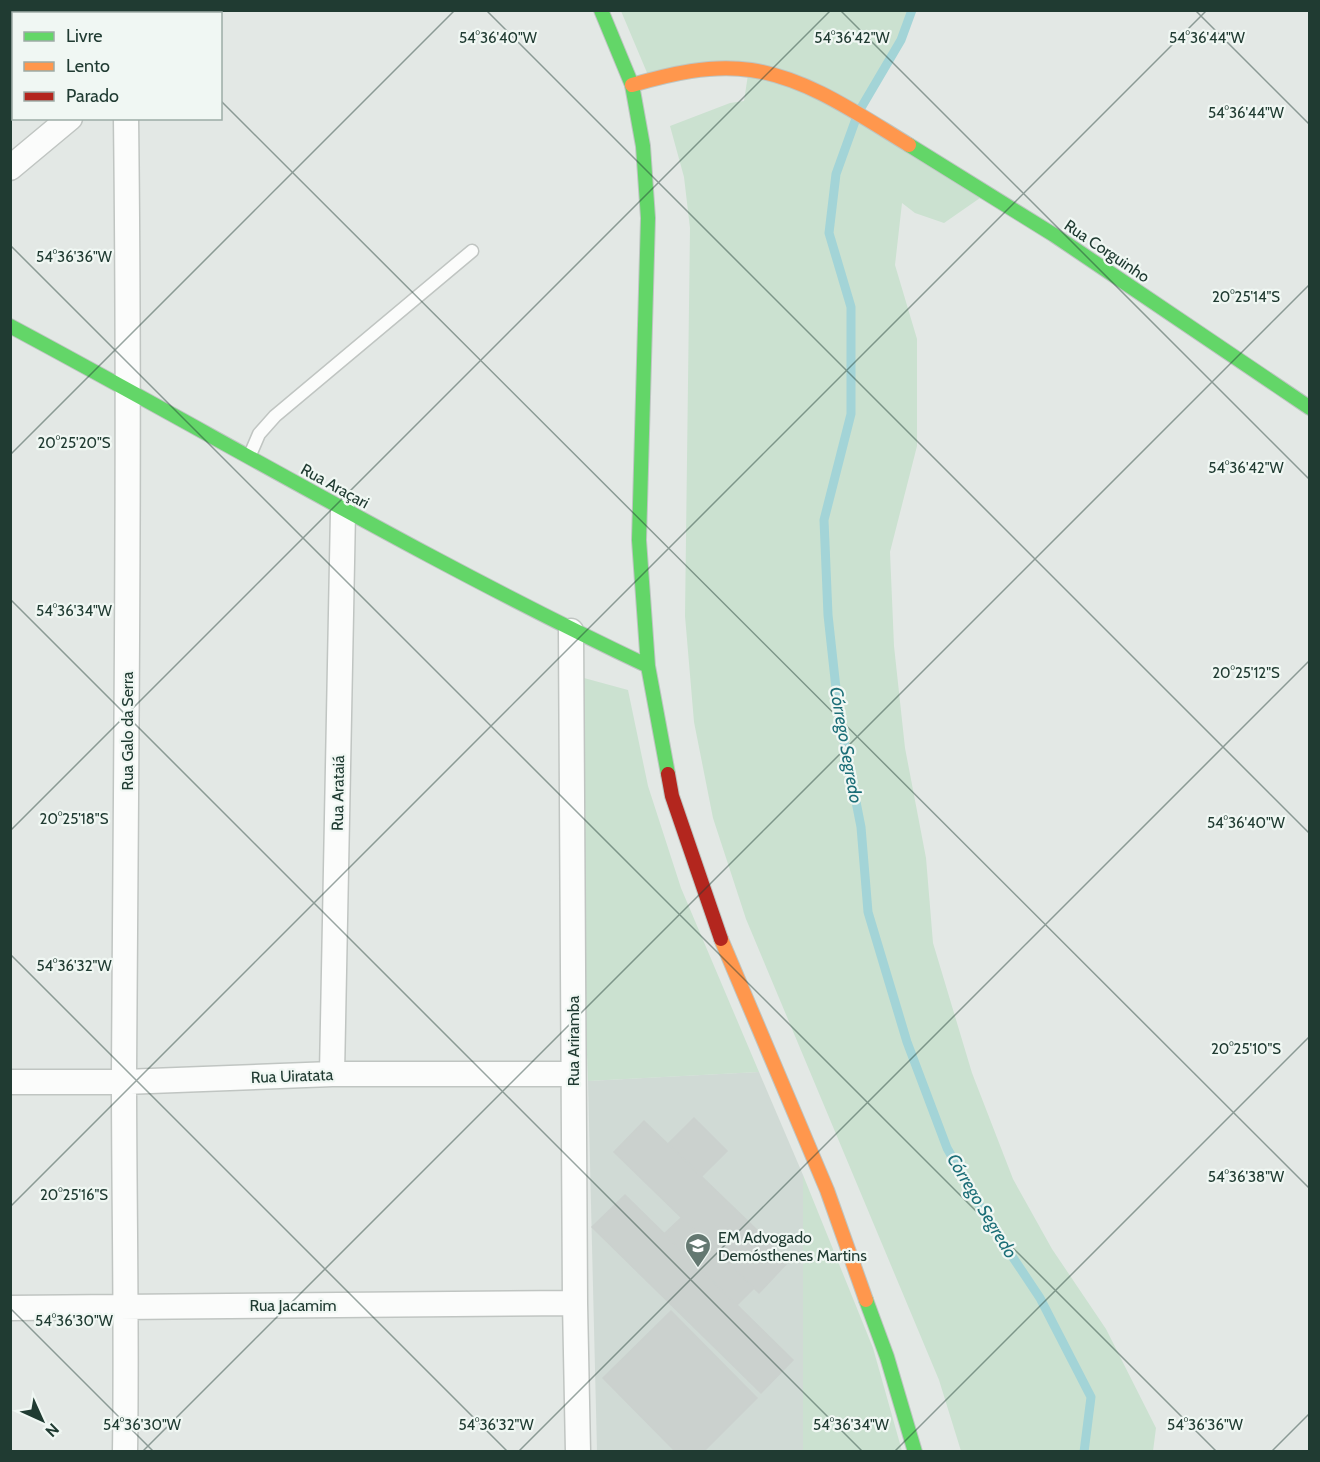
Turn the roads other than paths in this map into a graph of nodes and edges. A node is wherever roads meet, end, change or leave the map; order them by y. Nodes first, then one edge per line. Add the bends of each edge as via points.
1 (601, 10) edge
2 (632, 85) junction
3 (68, 120) edge
4 (126, 120) edge
5 (10, 168) edge
6 (472, 250) dead end
7 (10, 326) edge
8 (129, 388) junction
9 (1310, 408) edge
10 (249, 457) junction
11 (343, 511) junction
12 (571, 631) junction
13 (648, 666) junction
14 (332, 1074) junction
15 (573, 1074) junction
16 (10, 1082) edge
17 (124, 1082) junction
18 (574, 1303) junction
19 (127, 1305) junction
20 (10, 1308) edge
21 (125, 1452) edge
22 (578, 1452) edge
23 (915, 1452) edge

1 - 2 street
2 - 9 street, Rua Corguinho via 669,76 752,70 790,81 832,101 984,187
2 - 13 street via 643,146 648,218 639,540
3 - 5 street
4 - 8 street, Rua Galo da Serra
6 - 10 lane via 275,416 259,434
7 - 8 street, Rua Araçari
8 - 10 street, Rua Araçari
8 - 17 street, Rua Galo da Serra
10 - 11 street, Rua Araçari
11 - 12 street, Rua Araçari
11 - 14 street, Rua Arataiá
12 - 13 street, Rua Araçari
12 - 15 street, Rua Ariramba
13 - 23 street via 672,796 708,906 827,1190 887,1357
14 - 15 street, Rua Uiratata
14 - 17 street, Rua Uiratata
15 - 18 street, Rua Ariramba
16 - 17 street, Rua Uiratata
17 - 19 street, Rua Galo da Serra
18 - 19 street, Rua Jacamim
18 - 22 street, Rua Ariramba
19 - 20 street, Rua Jacamim
19 - 21 street, Rua Galo da Serra

